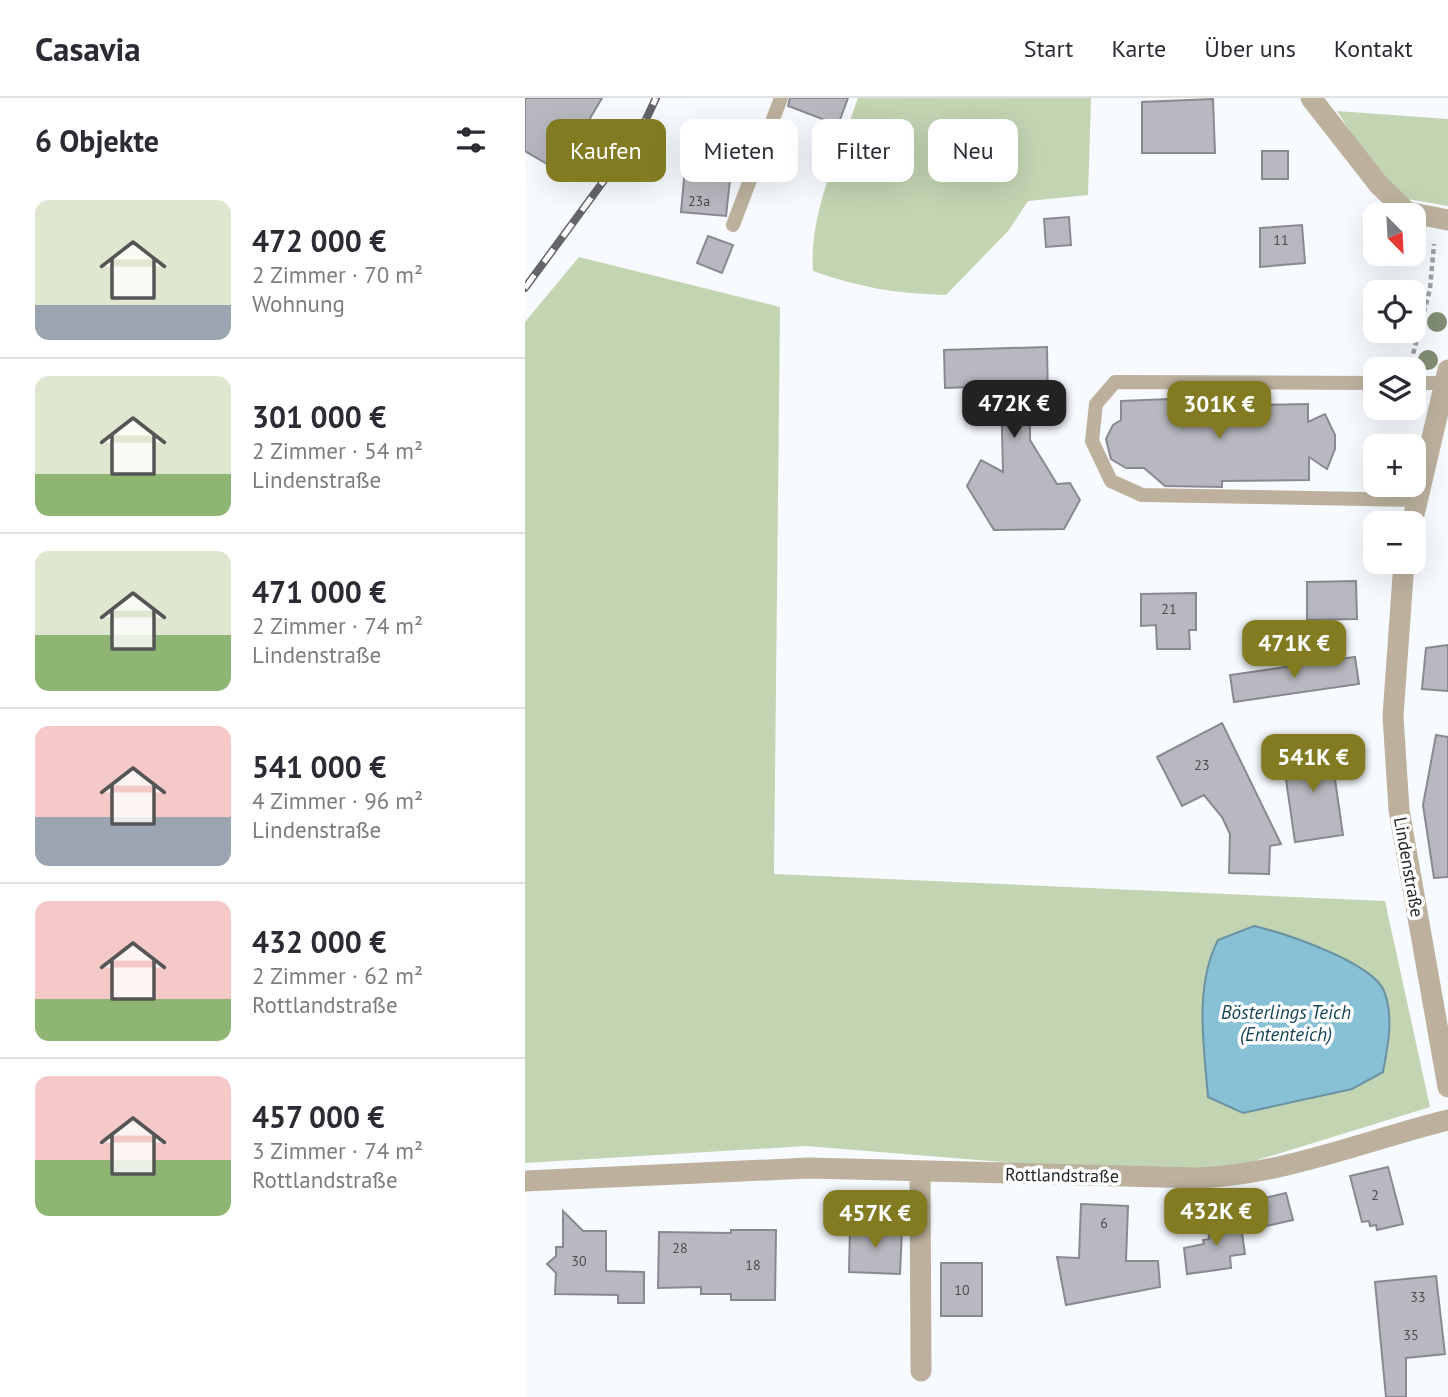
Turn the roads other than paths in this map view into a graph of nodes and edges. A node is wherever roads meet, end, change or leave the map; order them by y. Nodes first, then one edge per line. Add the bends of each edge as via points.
1 (781, 98) edge
2 (1311, 98) edge
3 (1439, 219) edge
4 (733, 225) dead end
5 (1446, 377) edge
6 (1426, 381) edge
7 (1363, 383) edge
8 (1417, 500) junction
9 (1415, 511) edge
10 (1403, 574) edge
11 (1448, 1087) edge
12 (1448, 1120) edge
13 (920, 1173) junction
14 (525, 1181) edge
15 (921, 1371) dead end

1 - 4 lane
2 - 3 street via 1378,185 1408,212
5 - 6 lane
5 - 8 street
7 - 8 lane via 1115,382 1096,404 1091,441 1111,481 1142,495
8 - 9 street
10 - 11 street, Lindenstraße via 1392,716 1399,810
12 - 13 street, Rottlandstraße via 1371,1139 1303,1164 1241,1176
13 - 14 street, Rottlandstraße via 797,1169
13 - 15 street

